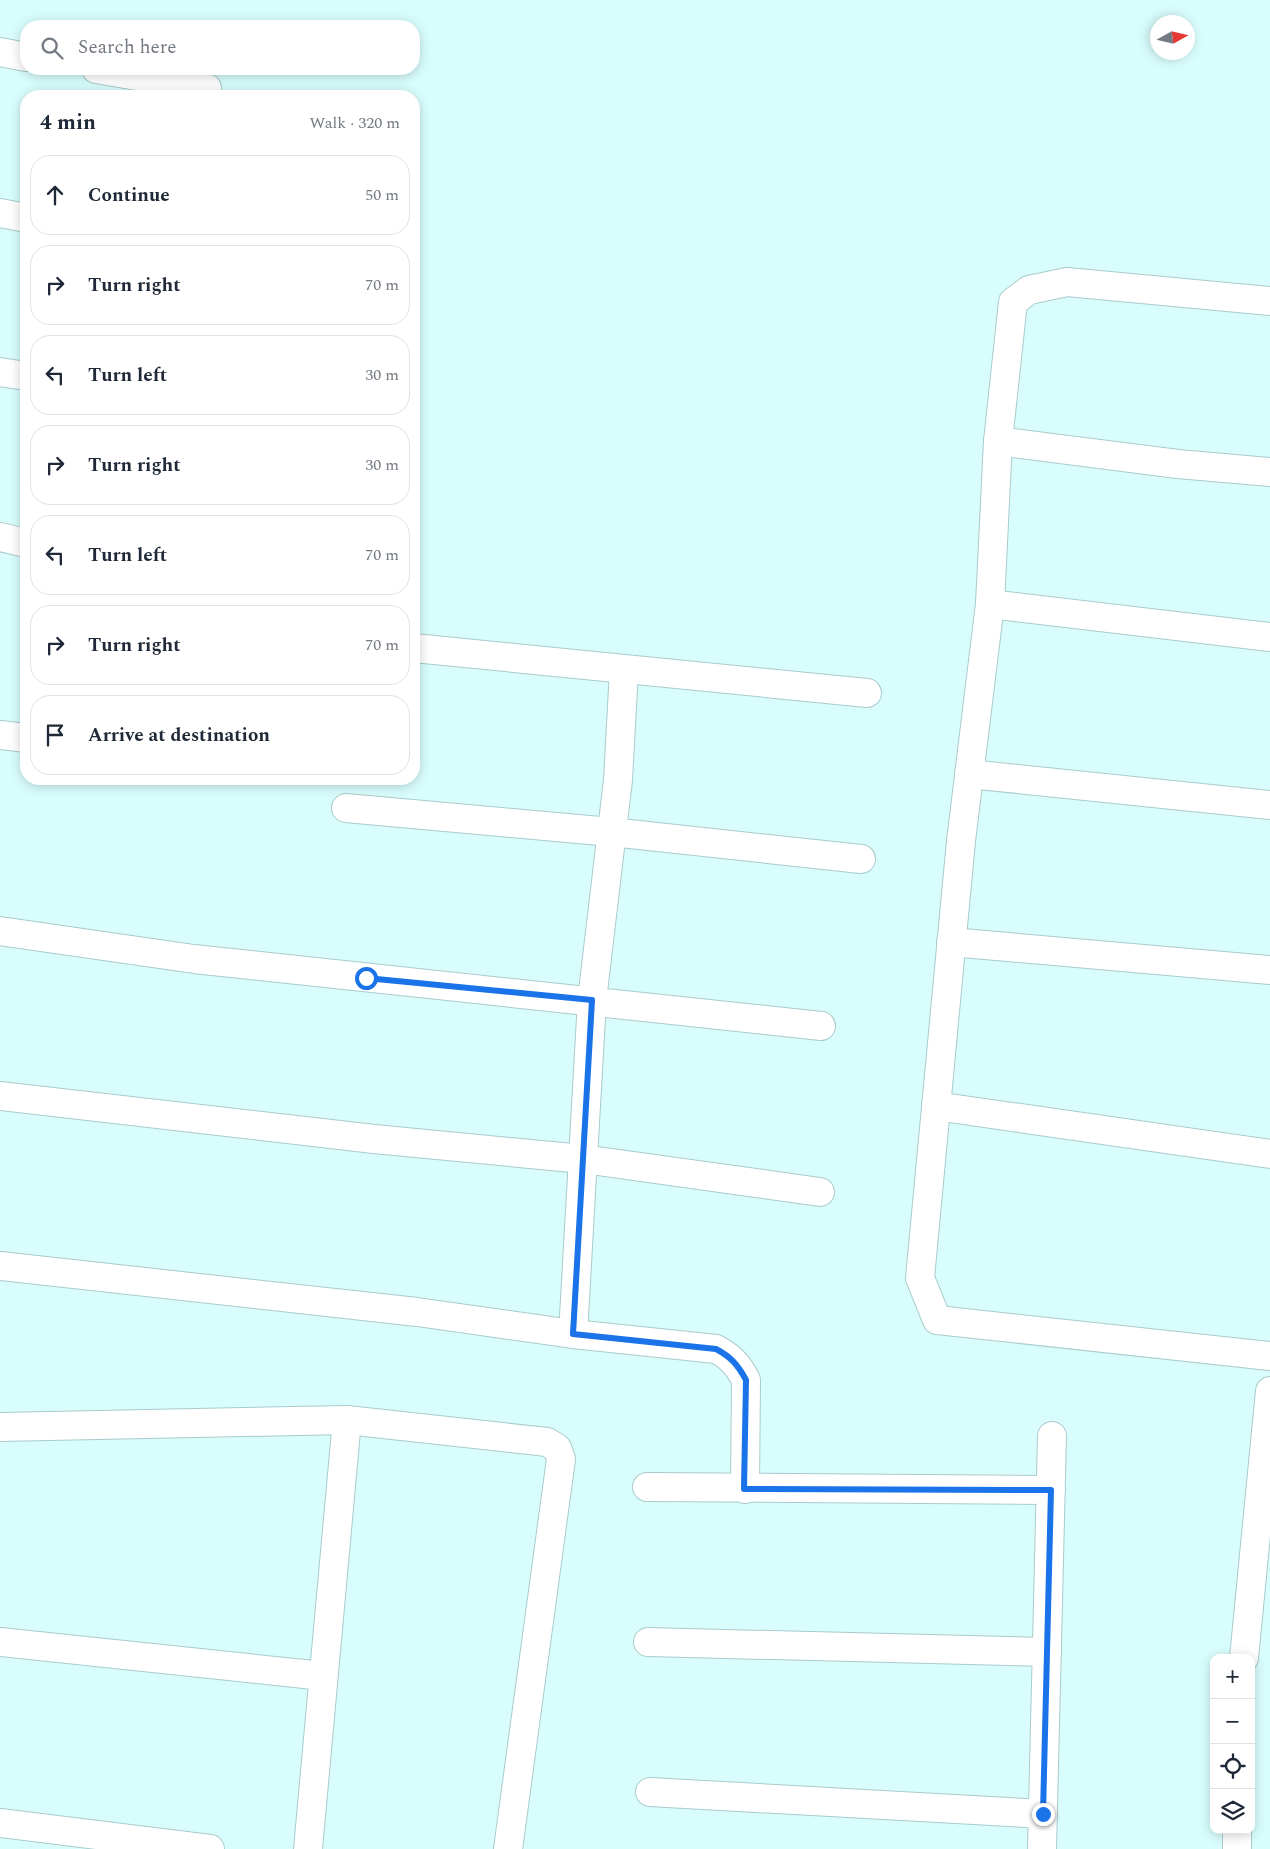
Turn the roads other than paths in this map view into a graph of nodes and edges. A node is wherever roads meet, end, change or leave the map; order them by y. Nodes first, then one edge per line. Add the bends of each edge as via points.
1 (0, 52) edge
2 (20, 55) edge
3 (131, 75) edge
4 (206, 88) dead end
5 (0, 212) edge
6 (20, 217) edge
7 (1270, 301) edge
8 (0, 372) edge
9 (20, 375) edge
10 (998, 441) junction
11 (1270, 472) edge
12 (0, 537) edge
13 (20, 542) edge
14 (990, 604) junction
15 (1270, 637) edge
16 (420, 649) edge
17 (624, 670) junction
18 (867, 693) dead end
19 (0, 735) edge
20 (20, 737) edge
21 (969, 774) junction
22 (1270, 805) edge
23 (346, 808) dead end
24 (611, 832) junction
25 (861, 859) dead end
26 (0, 931) edge
27 (951, 942) junction
28 (1270, 970) edge
29 (592, 1000) junction
30 (821, 1026) dead end
31 (0, 1096) edge
32 (936, 1106) junction
33 (1270, 1154) edge
34 (583, 1159) junction
35 (820, 1192) dead end
36 (0, 1266) edge
37 (573, 1334) junction
38 (1270, 1356) edge
39 (1270, 1392) edge
40 (346, 1420) junction
41 (0, 1427) edge
42 (1052, 1436) dead end
43 (647, 1487) dead end
44 (744, 1489) junction
45 (1051, 1490) junction
46 (0, 1642) edge
47 (648, 1642) dead end
48 (1047, 1652) junction
49 (1244, 1654) edge
50 (323, 1676) junction
51 (650, 1792) dead end
52 (1043, 1814) junction
53 (0, 1823) edge
54 (1237, 1834) edge
55 (210, 1849) edge
56 (308, 1849) edge
57 (508, 1849) edge
58 (1042, 1849) edge
59 (1237, 1849) edge

1 - 2 street
3 - 4 street
5 - 6 street
7 - 10 street via 1067,282 1029,290 1013,302
8 - 9 street
10 - 11 street
10 - 14 street
12 - 13 street
14 - 15 street
14 - 21 street
16 - 17 street
17 - 18 street
17 - 24 street via 618,780
19 - 20 street
21 - 22 street
21 - 27 street
23 - 24 street
24 - 25 street
24 - 29 street
26 - 29 street via 204,960
27 - 28 street
27 - 32 street
29 - 30 street
29 - 34 street
31 - 34 street via 374,1139
32 - 33 street
32 - 38 street via 920,1278 937,1320
34 - 35 street
34 - 37 street
36 - 37 street via 418,1312
37 - 44 street via 716,1349 730,1356 746,1380
39 - 49 street
40 - 41 street
40 - 50 street
40 - 57 street via 547,1442 557,1448 561,1459
42 - 45 street
43 - 44 street
44 - 45 street
45 - 48 street
46 - 50 street
47 - 48 street
48 - 52 street
50 - 56 street
51 - 52 street
52 - 58 street
53 - 55 street
54 - 59 street

